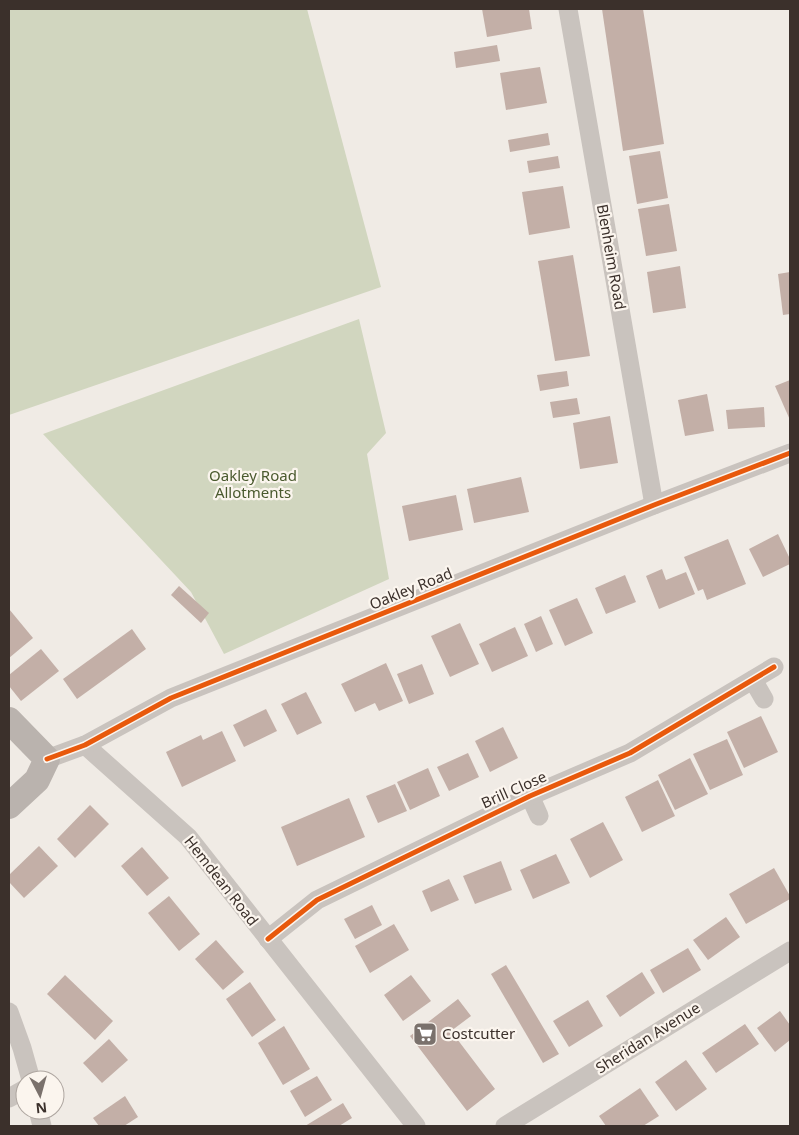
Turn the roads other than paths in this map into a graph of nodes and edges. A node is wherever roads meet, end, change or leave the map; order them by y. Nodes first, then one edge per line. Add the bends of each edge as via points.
1 (568, 9) edge
2 (790, 453) edge
3 (654, 505) junction
4 (774, 667) dead end
5 (753, 680) junction
6 (764, 699) dead end
7 (9, 720) edge
8 (85, 745) junction
9 (47, 759) junction
10 (530, 796) junction
11 (9, 806) edge
12 (539, 816) dead end
13 (268, 939) junction
14 (790, 951) edge
15 (9, 1012) edge
16 (28, 1070) edge
17 (416, 1126) edge
18 (505, 1126) edge

1 - 3 street, Blenheim Road
2 - 3 street, Oakley Road
3 - 8 street, Oakley Road via 171,698
4 - 5 street, Brill Close
5 - 6 street
5 - 10 street, Brill Close via 630,753
7 - 9 street
8 - 9 street, Oakley Road
8 - 13 street, Hemdean Road via 188,837
9 - 11 street via 36,780
10 - 12 street, Brill Close
10 - 13 street, Brill Close via 317,900
13 - 17 street, Hemdean Road
14 - 18 street, Sheridan Avenue
15 - 16 street

